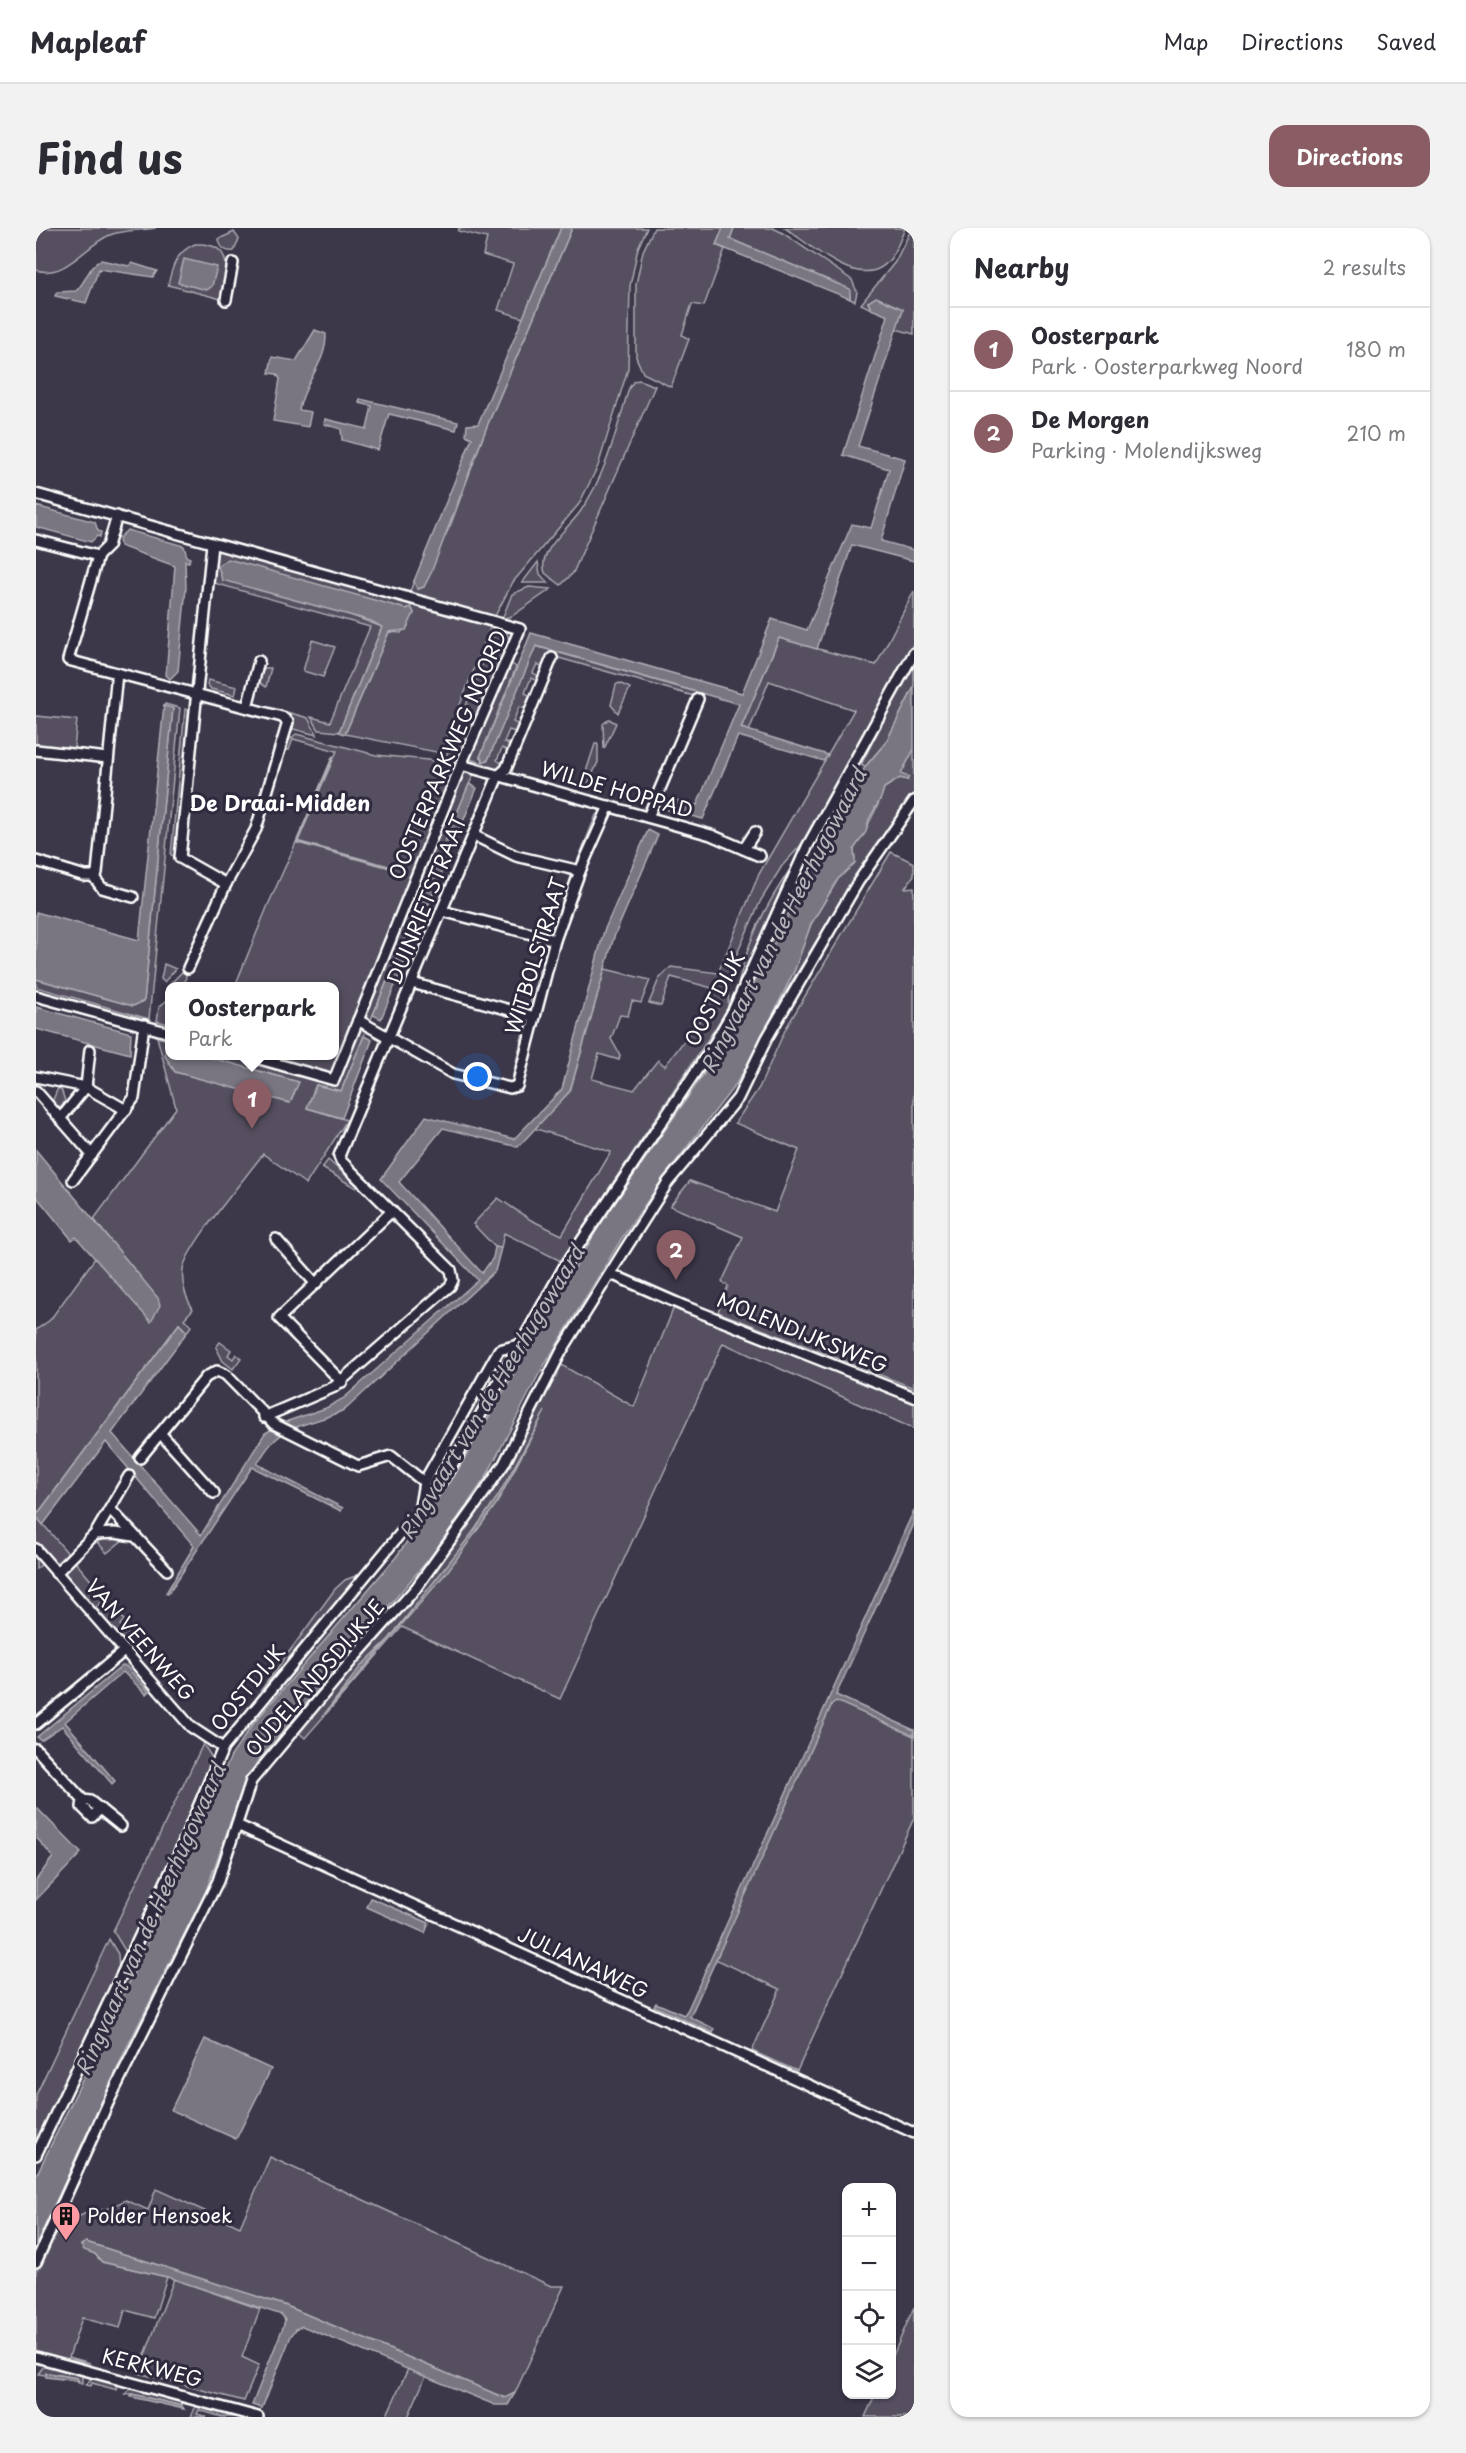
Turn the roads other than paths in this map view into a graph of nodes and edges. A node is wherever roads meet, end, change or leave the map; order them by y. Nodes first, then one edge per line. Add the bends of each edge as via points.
1 (233, 264) dead end
2 (226, 300) dead end
3 (36, 494) edge
4 (117, 516) junction
5 (36, 540) edge
6 (212, 544) junction
7 (98, 556) junction
8 (914, 653) edge
9 (552, 658) dead end
10 (259, 661) dead end
11 (117, 673) junction
12 (196, 694) junction
13 (698, 699) dead end
14 (247, 707) junction
15 (36, 750) edge
16 (108, 758) junction
17 (461, 765) junction
18 (498, 776) junction
19 (914, 801) edge
20 (609, 806) junction
21 (648, 817) junction
22 (755, 832) dead end
23 (473, 835) junction
24 (744, 849) junction
25 (760, 856) dead end
26 (36, 861) edge
27 (580, 872) junction
28 (93, 876) junction
29 (226, 884) junction
30 (134, 897) dead end
31 (442, 911) junction
32 (555, 940) junction
33 (188, 968) dead end
34 (412, 983) junction
35 (36, 996) edge
36 (535, 1017) junction
37 (358, 1020) junction
38 (144, 1025) junction
39 (165, 1031) edge
40 (390, 1039) junction
41 (90, 1050) dead end
42 (263, 1060) edge
43 (36, 1077) edge
44 (86, 1087) junction
45 (36, 1091) edge
46 (126, 1110) junction
47 (60, 1119) junction
48 (93, 1155) junction
49 (73, 1180) dead end
50 (392, 1211) junction
51 (276, 1239) dead end
52 (611, 1274) junction
53 (316, 1284) junction
54 (518, 1345) junction
55 (342, 1382) junction
56 (914, 1397) edge
57 (264, 1417) junction
58 (160, 1433) junction
59 (140, 1458) dead end
60 (129, 1476) dead end
61 (424, 1482) junction
62 (214, 1493) dead end
63 (110, 1509) junction
64 (419, 1511) junction
65 (95, 1534) junction
66 (136, 1537) junction
67 (36, 1549) edge
68 (168, 1570) dead end
69 (56, 1573) junction
70 (124, 1650) junction
71 (36, 1724) edge
72 (223, 1748) junction
73 (36, 1749) edge
74 (237, 1825) junction
75 (121, 1826) dead end
76 (914, 2133) edge
77 (36, 2155) edge
78 (36, 2262) edge
79 (36, 2357) edge
80 (258, 2417) edge

1 - 2 street
3 - 4 street, OOSTERPARKWEG NOORD
4 - 6 street, OOSTERPARKWEG NOORD
4 - 7 street via 108,546
5 - 7 street
6 - 12 street
6 - 17 street, OOSTERPARKWEG NOORD via 520,629
7 - 11 street via 68,660
8 - 54 street, OOSTDIJK via 807,847 723,1029 597,1216
9 - 18 street, DUINRIETSTRAAT via 506,769
10 - 14 street
11 - 12 street
11 - 16 street
12 - 14 street
12 - 29 street via 180,858
13 - 21 street
14 - 29 street via 284,718 288,725 256,829
15 - 16 street
16 - 28 street via 98,869
17 - 18 street, WILDE HOPPAD
17 - 37 street, OOSTERPARKWEG NOORD
18 - 20 street, WILDE HOPPAD
18 - 23 street, DUINRIETSTRAAT
19 - 52 street, OUDELANDSDIJKJE via 858,882 767,1038 738,1098 668,1182
20 - 21 street, WILDE HOPPAD
20 - 27 street, WITBOLSTRAAT
21 - 24 street, WILDE HOPPAD
22 - 24 street
23 - 27 street via 516,856
23 - 31 street, DUINRIETSTRAAT
24 - 25 street, WILDE HOPPAD
26 - 28 street
27 - 32 street, WITBOLSTRAAT
28 - 30 street via 102,888
29 - 33 street
31 - 32 street
31 - 34 street, DUINRIETSTRAAT
32 - 36 street, WITBOLSTRAAT
34 - 36 street
34 - 40 street, DUINRIETSTRAAT
35 - 38 street
36 - 40 street, WITBOLSTRAAT via 517,1086 510,1089 453,1074
37 - 40 street
37 - 42 street, OOSTERPARKWEG NOORD via 334,1080
38 - 39 street
38 - 46 street via 134,1098
40 - 50 street, DUINRIETSTRAAT via 339,1157
41 - 44 street
43 - 44 street
44 - 46 street
44 - 47 street
45 - 47 street
46 - 48 street
47 - 48 street
48 - 49 street
50 - 53 street
50 - 55 street via 451,1270 453,1280
51 - 53 street
52 - 56 street, MOLENDIJKSWEG
52 - 74 street, OUDELANDSDIJKJE via 561,1352 504,1464 416,1588 259,1769
53 - 55 street via 279,1318
54 - 61 street, OOSTDIJK via 499,1350
54 - 64 street, OOSTDIJK via 463,1447
55 - 57 street via 322,1395
57 - 58 street via 226,1375 213,1372
57 - 61 street via 358,1466 391,1456
58 - 59 street
58 - 62 street
60 - 63 street
61 - 64 street, OOSTDIJK
63 - 65 street
63 - 66 street
64 - 72 street, OOSTDIJK
65 - 66 street
65 - 69 street
66 - 68 street
67 - 69 street, VAN VEENWEG
69 - 70 street, VAN VEENWEG
70 - 71 street
70 - 72 street, VAN VEENWEG via 191,1727
72 - 77 street, OOSTDIJK via 175,1862
73 - 75 street via 83,1800 82,1807 92,1817 100,1809
74 - 76 street, JULIANAWEG
74 - 78 street, OUDELANDSDIJKJE via 218,1881 108,2103
79 - 80 street, KERKWEG

